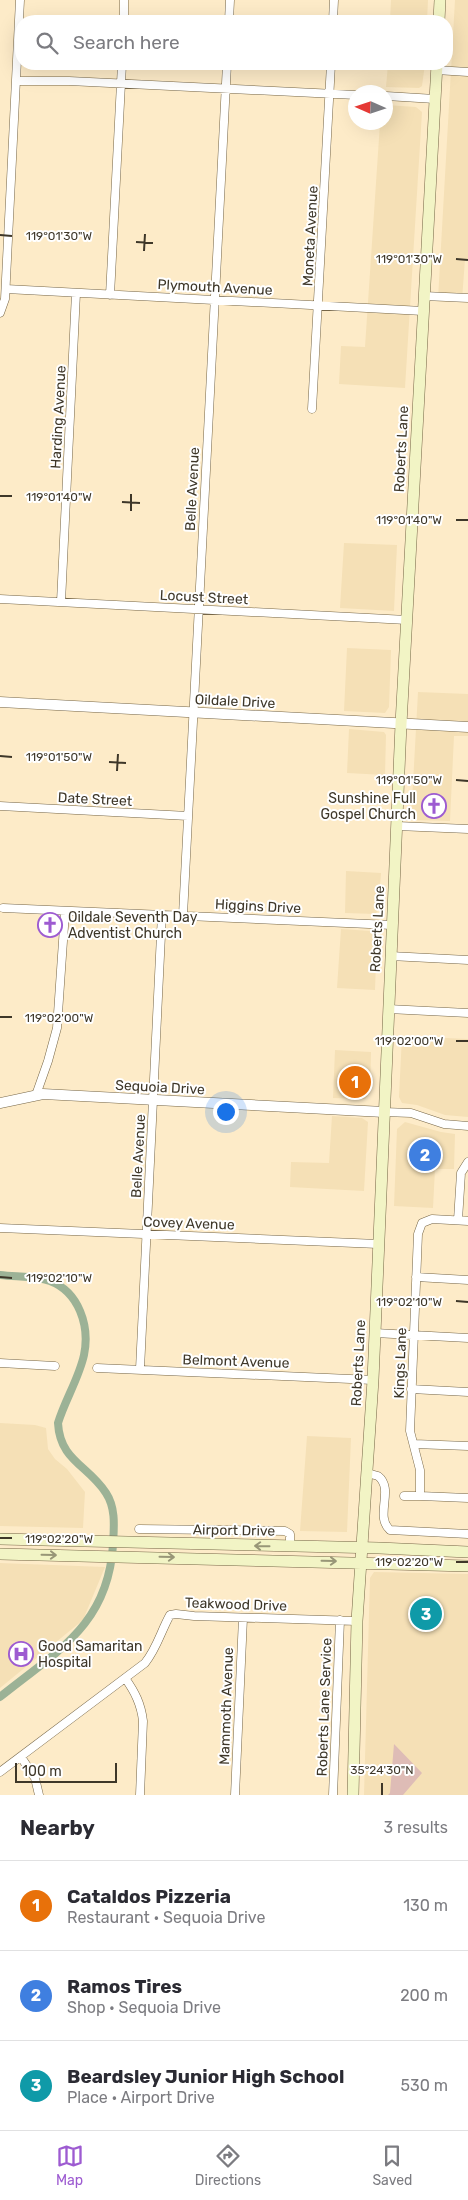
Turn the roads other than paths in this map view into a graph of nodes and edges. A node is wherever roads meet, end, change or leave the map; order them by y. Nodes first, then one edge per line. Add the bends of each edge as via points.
1 (20, 0) edge
2 (124, 0) edge
3 (230, 0) edge
4 (334, 0) edge
5 (440, 0) edge
6 (19, 15) edge
7 (124, 15) edge
8 (229, 15) edge
9 (333, 15) edge
10 (439, 15) edge
11 (17, 70) edge
12 (122, 70) edge
13 (227, 70) edge
14 (331, 70) edge
15 (436, 70) edge
16 (453, 70) edge
17 (468, 72) edge
18 (17, 81) junction
19 (121, 83) junction
20 (226, 88) junction
21 (330, 94) junction
22 (348, 95) edge
23 (393, 96) edge
24 (435, 99) junction
25 (6, 289) junction
26 (76, 293) junction
27 (110, 295) junction
28 (424, 296) junction
29 (468, 298) edge
30 (215, 300) junction
31 (319, 305) junction
32 (423, 311) junction
33 (0, 313) edge
34 (312, 409) dead end
35 (0, 599) edge
36 (61, 602) junction
37 (199, 609) junction
38 (407, 620) junction
39 (0, 702) edge
40 (193, 713) junction
41 (401, 724) junction
42 (468, 727) edge
43 (0, 806) edge
44 (188, 816) junction
45 (396, 826) junction
46 (468, 829) edge
47 (3, 908) dead end
48 (65, 912) junction
49 (162, 914) junction
50 (183, 915) junction
51 (392, 925) junction
52 (390, 956) junction
53 (468, 960) edge
54 (388, 1009) junction
55 (468, 1013) edge
56 (36, 1095) junction
57 (153, 1100) junction
58 (0, 1103) edge
59 (384, 1112) junction
60 (468, 1126) edge
61 (467, 1162) edge
62 (458, 1220) junction
63 (468, 1221) edge
64 (0, 1228) edge
65 (147, 1234) junction
66 (378, 1244) junction
67 (416, 1277) junction
68 (468, 1280) edge
69 (375, 1333) junction
70 (413, 1335) junction
71 (468, 1338) edge
72 (0, 1363) edge
73 (55, 1366) dead end
74 (97, 1368) dead end
75 (140, 1369) junction
76 (373, 1380) junction
77 (411, 1390) junction
78 (468, 1392) edge
79 (414, 1444) junction
80 (468, 1446) edge
81 (367, 1473) junction
82 (404, 1496) dead end
83 (420, 1496) junction
84 (468, 1498) edge
85 (139, 1529) dead end
86 (468, 1534) edge
87 (0, 1539) edge
88 (290, 1546) junction
89 (363, 1547) junction
90 (468, 1552) edge
91 (0, 1554) edge
92 (362, 1562) junction
93 (468, 1566) edge
94 (243, 1618) junction
95 (340, 1620) junction
96 (357, 1621) junction
97 (125, 1678) junction
98 (21, 1757) junction
99 (0, 1772) edge
100 (39, 1795) edge
101 (140, 1795) edge
102 (235, 1795) edge
103 (333, 1795) edge
104 (353, 1795) edge

1 - 6 street
2 - 7 street
3 - 8 street
4 - 9 street
5 - 10 main road
11 - 18 street
12 - 19 street
13 - 20 street, Belle Avenue
14 - 21 street, Moneta Avenue
15 - 24 main road, Roberts Lane
16 - 17 street
18 - 19 street
18 - 25 street
19 - 20 street
19 - 27 street
20 - 21 street
20 - 30 street, Belle Avenue
21 - 22 street
21 - 31 street, Moneta Avenue
23 - 24 street
24 - 28 main road, Roberts Lane
25 - 26 street, Plymouth Avenue
25 - 33 street
26 - 27 street, Plymouth Avenue
26 - 36 street, Harding Avenue
27 - 30 street, Plymouth Avenue
28 - 29 street
28 - 32 main road, Roberts Lane
30 - 31 street, Plymouth Avenue
30 - 37 street, Belle Avenue
31 - 32 street, Plymouth Avenue
31 - 34 street, Moneta Avenue
32 - 38 main road, Roberts Lane
35 - 36 street, Locust Street
36 - 37 street, Locust Street
37 - 38 street, Locust Street
37 - 40 street, Belle Avenue
38 - 41 main road, Roberts Lane
39 - 40 street, Oildale Drive
40 - 41 street, Oildale Drive
40 - 44 street, Belle Avenue
41 - 42 street, Oildale Drive
41 - 45 main road, Roberts Lane
43 - 44 street, Date Street
44 - 50 street, Belle Avenue
45 - 46 street
45 - 51 main road, Roberts Lane
47 - 48 street, Higgins Drive
48 - 49 street, Higgins Drive
48 - 56 street via 57,1028
49 - 50 street, Higgins Drive
49 - 57 street, Belle Avenue
50 - 51 street, Higgins Drive
51 - 52 main road, Roberts Lane
52 - 53 street
52 - 54 main road, Roberts Lane
54 - 55 street
54 - 59 main road, Roberts Lane
56 - 57 street, Sequoia Drive
56 - 58 street, Sequoia Drive
57 - 59 street, Sequoia Drive
57 - 65 street, Belle Avenue
59 - 60 street, Sequoia Drive via 411,1113 444,1124
59 - 66 main road, Roberts Lane
61 - 62 street via 461,1173
62 - 63 street
62 - 67 street, Kings Lane via 432,1218 422,1223 418,1234
64 - 65 street, Covey Avenue
65 - 66 street, Covey Avenue
65 - 75 street, Belle Avenue
66 - 69 main road, Roberts Lane
67 - 68 street
67 - 70 street, Kings Lane
69 - 70 street
69 - 76 main road, Roberts Lane
70 - 71 street
70 - 77 street, Kings Lane
72 - 73 street
74 - 75 street, Belmont Avenue
75 - 76 street, Belmont Avenue
76 - 81 main road, Roberts Lane
77 - 78 street
77 - 79 street, Kings Lane via 410,1431
79 - 80 street
79 - 83 street, Kings Lane via 420,1470
81 - 86 street via 378,1476 385,1485 383,1515 390,1530
81 - 89 main road, Roberts Lane
82 - 83 street
83 - 84 street
85 - 88 street via 285,1531 290,1534
88 -> 87 main road, Airport Drive
88 - 89 main road, Airport Drive
89 - 90 main road, Airport Drive
89 - 92 main road, Roberts Lane
91 -> 92 main road, Airport Drive
92 - 93 main road, Airport Drive
92 - 96 main road, Roberts Lane
94 - 95 street, Teakwood Drive
94 - 97 street, Teakwood Drive via 170,1615 152,1654
94 - 102 street, Mammoth Avenue
95 - 96 street, Teakwood Drive
95 - 103 street, Roberts Lane Service
96 - 104 main road, Roberts Lane
97 - 98 street, Teakwood Drive
97 - 101 street via 134,1691 144,1721
98 - 99 street, Teakwood Drive
98 - 100 street via 35,1778

